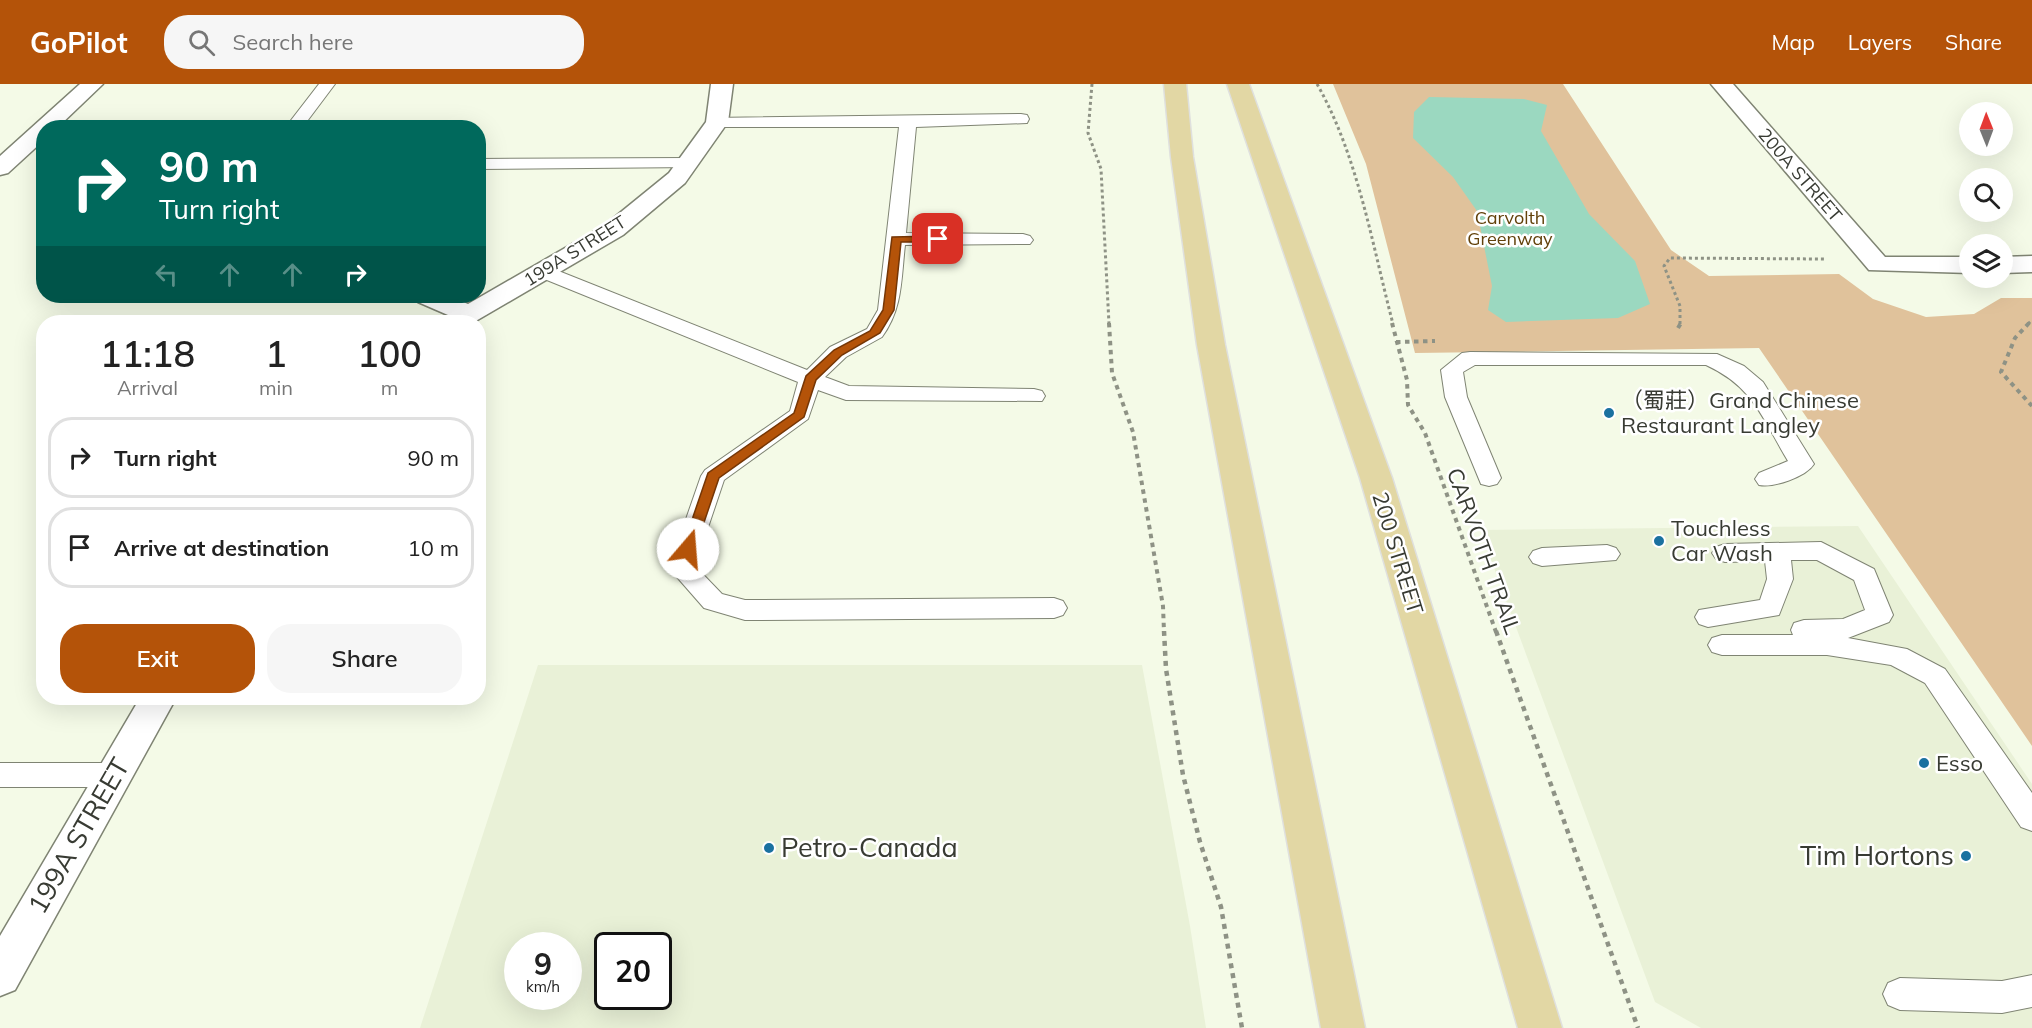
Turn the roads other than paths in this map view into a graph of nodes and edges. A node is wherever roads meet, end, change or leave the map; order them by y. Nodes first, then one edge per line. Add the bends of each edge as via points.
1 (92, 84) edge
2 (327, 84) edge
3 (722, 84) edge
4 (1175, 84) edge
5 (1238, 84) edge
6 (1722, 84) edge
7 (1020, 119) dead end
8 (53, 120) edge
9 (299, 120) edge
10 (717, 122) junction
11 (908, 122) junction
12 (36, 135) edge
13 (688, 163) junction
14 (486, 164) edge
15 (0, 168) edge
16 (896, 239) junction
17 (1023, 240) dead end
18 (2032, 264) edge
19 (1959, 265) edge
20 (2013, 265) edge
21 (544, 272) junction
22 (438, 303) edge
23 (456, 315) edge
24 (466, 315) edge
25 (810, 379) junction
26 (1034, 396) dead end
27 (1489, 478) dead end
28 (1767, 479) dead end
29 (1777, 552) junction
30 (1725, 553) dead end
31 (1607, 554) dead end
32 (1542, 557) dead end
33 (1054, 608) dead end
34 (1716, 631) junction
35 (154, 705) edge
36 (0, 775) edge
37 (113, 775) junction
38 (2032, 819) edge
39 (0, 976) edge
40 (2032, 991) edge
41 (1900, 994) dead end
42 (1343, 1028) edge
43 (1540, 1028) edge

1 - 8 street
2 - 9 lane
3 - 10 street, 199A STREET
4 - 42 main road via 1182,157 1211,345
5 - 43 main road, 200 STREET via 1376,478
6 - 19 street, 200A STREET via 1878,265
7 - 11 lane
10 - 11 lane
10 - 13 street, 199A STREET
11 - 16 lane
12 - 15 street
13 - 14 lane
13 - 21 street, 199A STREET via 677,178 614,231
16 - 17 lane
16 - 25 lane via 888,310 875,333 838,352
18 - 20 street
21 - 24 street, 199A STREET
21 - 25 lane
22 - 23 street, 199A STREET
25 - 26 lane via 846,393
25 - 33 lane via 800,414 713,476 682,568 713,601 745,610
27 - 28 lane via 1456,397 1452,370 1470,358 1709,359 1736,371 1755,387 1802,464
29 - 30 lane
29 - 34 lane via 1779,579 1770,608
29 - 34 lane via 1821,551 1865,575 1880,615 1845,628
31 - 32 lane
34 - 38 lane via 1897,656 1935,676
35 - 37 street, 199A STREET
36 - 37 lane
37 - 39 street, 199A STREET
40 - 41 lane via 2002,997

